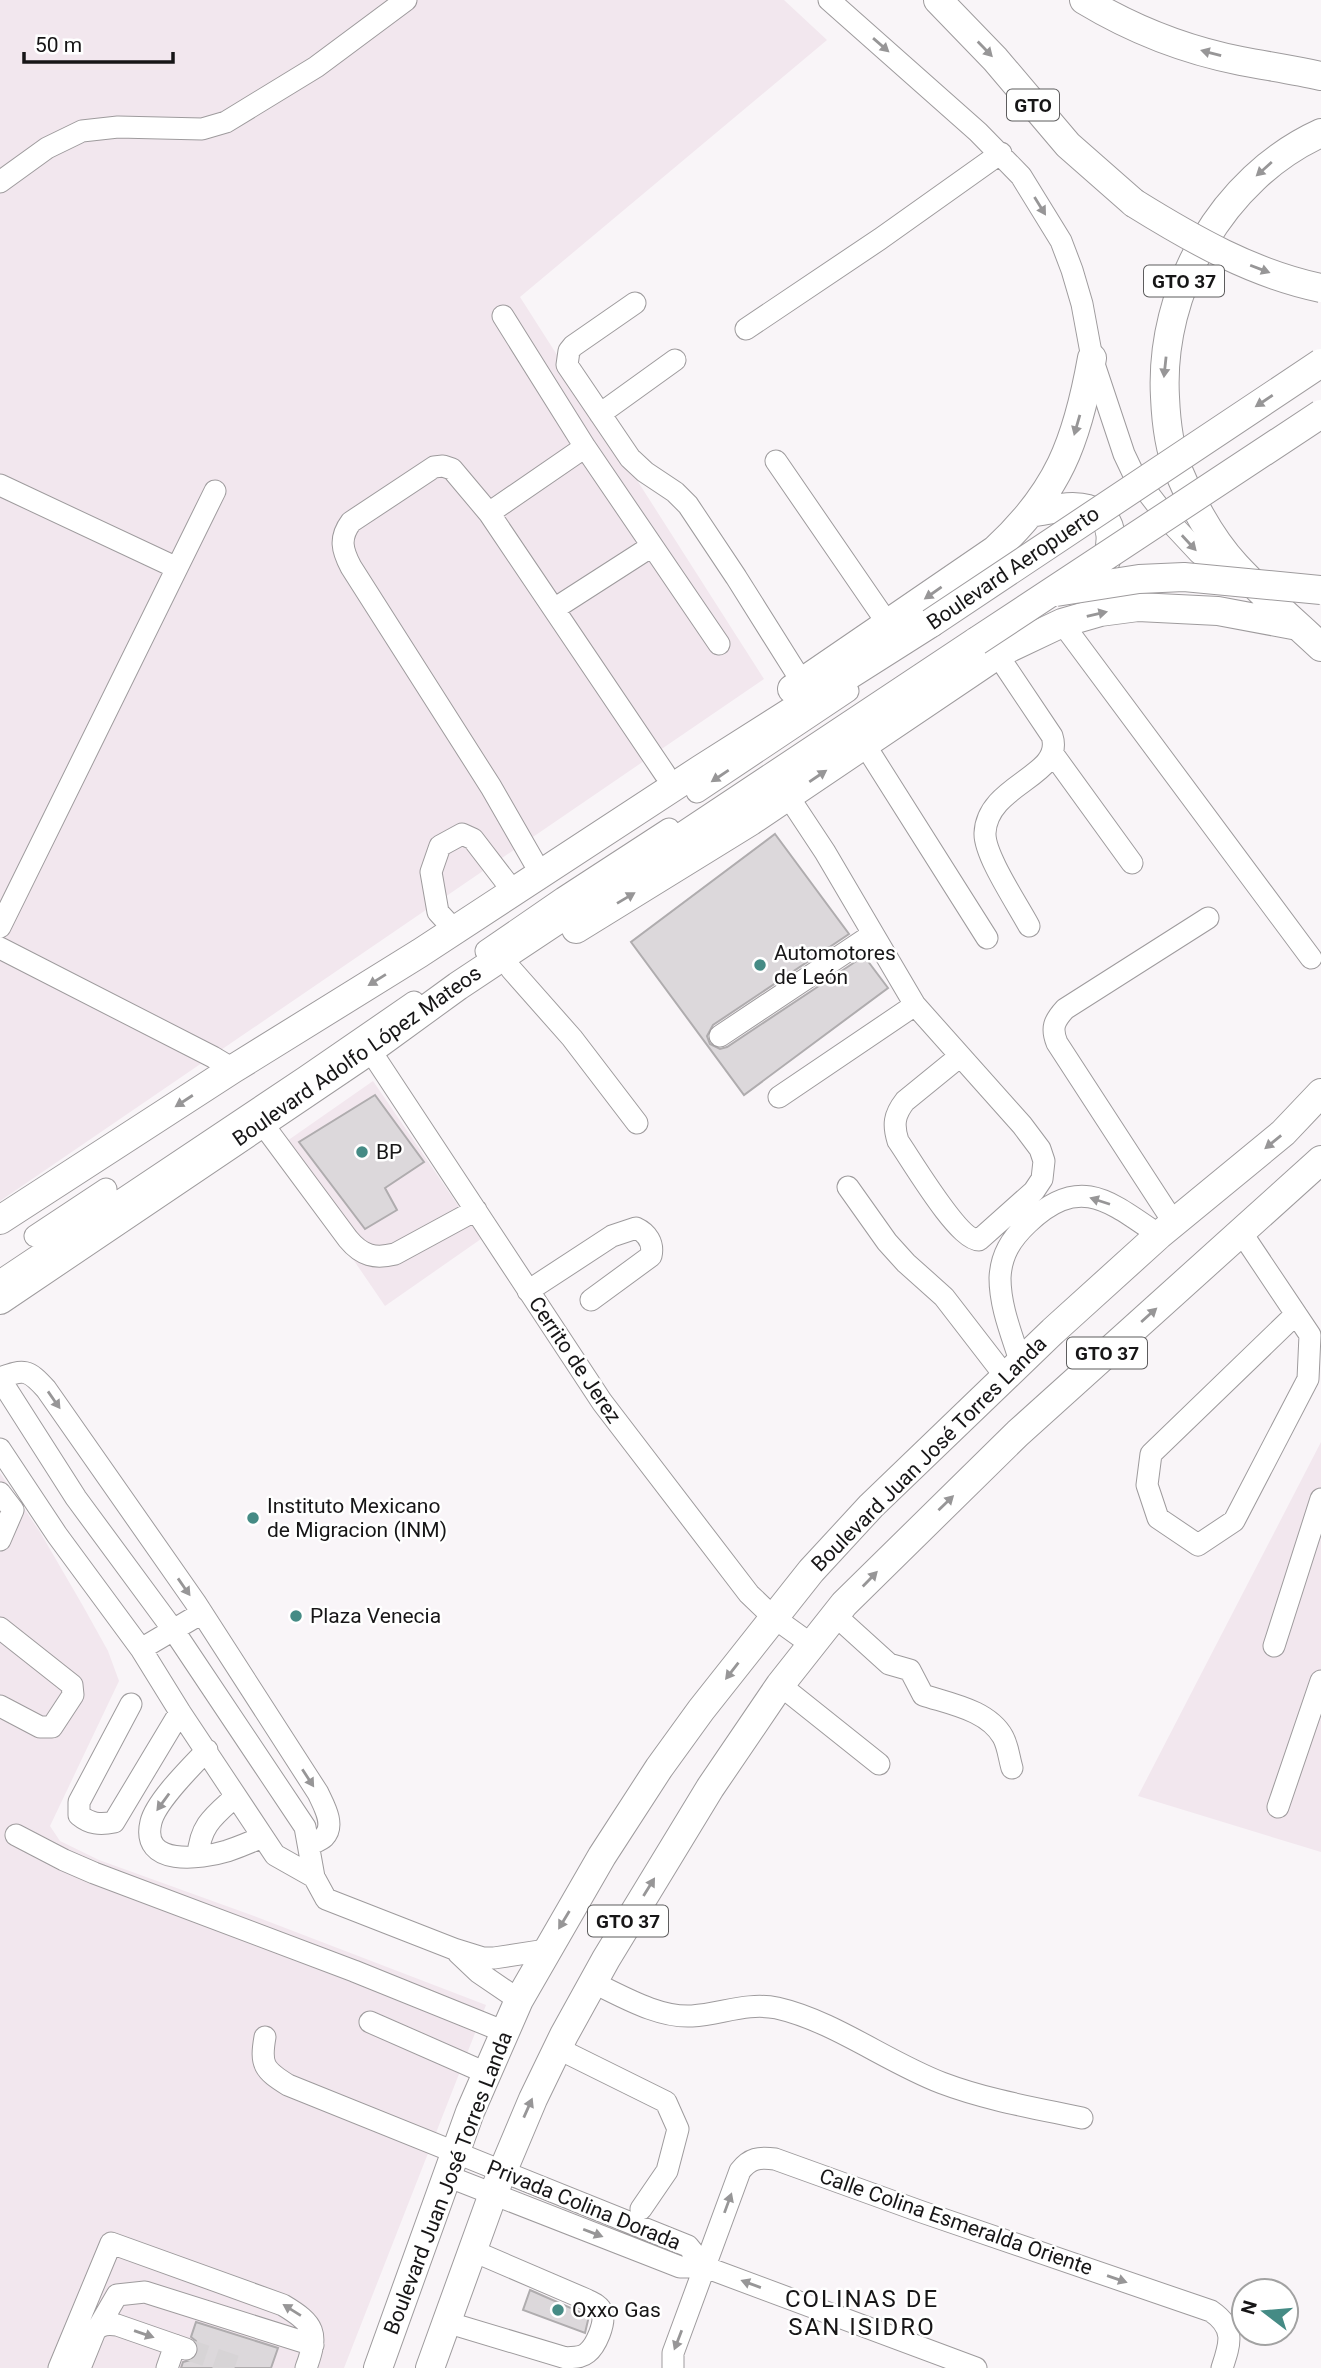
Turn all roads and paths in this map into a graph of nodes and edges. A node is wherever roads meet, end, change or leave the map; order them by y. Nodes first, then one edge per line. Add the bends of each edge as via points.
1 (406, 0) edge
2 (829, 0) edge
3 (938, 0) edge
4 (1084, 0) edge
5 (1321, 62) edge
6 (1278, 66) junction
7 (1321, 76) edge
8 (1321, 133) edge
9 (1001, 153) junction
10 (0, 182) edge
11 (1321, 288) edge
12 (635, 303) dead end
13 (503, 316) dead end
14 (746, 329) dead end
15 (1092, 358) junction
16 (675, 360) dead end
17 (1321, 363) edge
18 (600, 414) junction
19 (1321, 414) edge
20 (585, 447) junction
21 (776, 460) dead end
22 (0, 485) edge
23 (215, 491) dead end
24 (1034, 512) junction
25 (489, 513) junction
26 (652, 546) junction
27 (177, 568) junction
28 (1321, 590) edge
29 (1046, 593) junction
30 (554, 609) junction
31 (1062, 623) junction
32 (888, 624) junction
33 (965, 625) dead end
34 (1298, 626) junction
35 (719, 645) dead end
36 (1321, 647) edge
37 (1000, 653) junction
38 (802, 682) junction
39 (865, 745) junction
40 (1053, 754) junction
41 (665, 774) junction
42 (705, 795) junction
43 (788, 796) junction
44 (534, 862) junction
45 (1132, 863) dead end
46 (506, 882) junction
47 (1208, 918) dead end
48 (449, 924) junction
49 (1029, 926) dead end
50 (0, 927) edge
51 (873, 934) junction
52 (987, 939) dead end
53 (0, 948) edge
54 (420, 953) junction
55 (1311, 958) dead end
56 (511, 969) junction
57 (458, 986) junction
58 (915, 1006) junction
59 (720, 1036) dead end
60 (370, 1050) junction
61 (959, 1056) junction
62 (233, 1069) junction
63 (779, 1097) dead end
64 (1318, 1098) edge
65 (262, 1123) junction
66 (637, 1123) dead end
67 (1321, 1160) edge
68 (848, 1187) dead end
69 (106, 1189) dead end
70 (476, 1210) junction
71 (0, 1220) edge
72 (1167, 1229) junction
73 (1241, 1232) junction
74 (36, 1236) dead end
75 (0, 1281) edge
76 (528, 1292) junction
77 (0, 1300) edge
78 (591, 1300) dead end
79 (1296, 1314) junction
80 (1013, 1369) junction
81 (0, 1379) edge
82 (0, 1449) edge
83 (0, 1493) edge
84 (30, 1494) junction
85 (76, 1498) junction
86 (1321, 1499) edge
87 (13, 1510) junction
88 (46, 1519) junction
89 (0, 1540) edge
90 (202, 1613) junction
91 (836, 1615) junction
92 (773, 1617) junction
93 (0, 1628) edge
94 (174, 1631) junction
95 (812, 1645) junction
96 (1274, 1646) dead end
97 (141, 1649) junction
98 (1321, 1681) edge
99 (780, 1685) junction
100 (131, 1704) dead end
101 (0, 1706) edge
102 (180, 1712) junction
103 (207, 1750) junction
104 (879, 1764) dead end
105 (1012, 1769) dead end
106 (236, 1796) junction
107 (1278, 1807) dead end
108 (16, 1835) dead end
109 (262, 1837) junction
110 (309, 1845) junction
111 (198, 1856) junction
112 (314, 1877) junction
113 (454, 1949) junction
114 (547, 1950) junction
115 (592, 1982) junction
116 (519, 2000) junction
117 (370, 2022) dead end
118 (505, 2032) junction
119 (265, 2036) dead end
120 (557, 2048) junction
121 (486, 2073) junction
122 (1082, 2119) dead end
123 (451, 2164) junction
124 (497, 2183) junction
125 (641, 2209) dead end
126 (471, 2250) junction
127 (705, 2267) junction
128 (446, 2322) junction
129 (99, 2326) junction
130 (392, 2326) junction
131 (313, 2345) junction
132 (59, 2368) edge
133 (80, 2368) edge
134 (167, 2368) edge
135 (306, 2368) edge
136 (364, 2368) edge
137 (378, 2368) edge
138 (430, 2368) edge
139 (673, 2368) edge
140 (976, 2368) edge
141 (1222, 2368) edge

1 - 10 street via 316,66 226,122 202,129 82,131 47,148
2 -> 9 street
3 -> 11 main road, GTO, bridge via 1068,145 1134,203 1222,254
6 -> 4 main road via 1240,61 1163,39
5 - 6 main road
6 - 7 main road
8 -> 34 main road, GTO 37, bridge via 1279,156 1242,189 1218,220 1182,288 1163,372 1168,430 1184,483 1234,564
9 - 14 street
9 -> 15 street via 1021,176 1061,241 1082,304
12 - 18 street via 569,351 567,365
13 - 20 street
15 -> 24 main road via 1072,443
15 -> 34 street via 1134,475 1171,523 1220,572
16 - 18 street
17 -> 42 main road, Boulevard Aeropuerto, bridge via 942,615
18 - 38 street via 630,458 688,505
19 - 29 main road, Boulevard Aeropuerto, bridge
20 - 25 street
20 - 26 street
21 - 32 street
22 - 27 street
23 - 27 street
24 -> 32 main road via 995,550
24 - 37 main road via 1089,509 1102,516 1111,530 1110,546 1090,583 1041,616
25 - 30 street
25 - 44 street via 452,469 435,467 351,522 344,531 343,552
26 - 30 street
26 - 35 street
27 - 50 street
28 - 29 main road, bridge via 1184,578 1139,579
29 - 42 main road, Boulevard Aeropuerto, bridge
30 - 41 street
31 -> 34 main road via 1138,607 1218,611
31 - 37 main road
31 - 55 street
32 - 38 main road
33 - 42 street
34 - 36 main road, GTO 37
37 - 39 main road
37 - 40 street via 1052,736
38 - 41 main road
43 -> 39 main road
39 - 52 street
40 - 45 street
40 - 49 street via 999,799 985,833 988,850
41 - 44 main road
42 - 54 main road
42 - 57 main road, Boulevard Adolfo López Mateos
42 - 75 street via 305,1077
43 - 51 street
56 -> 43 main road
44 - 46 main road
46 - 48 main road
46 - 48 street via 473,839 462,834 440,846 431,872 438,912
47 - 72 street via 1065,1009 1053,1025 1057,1043
48 - 54 main road
51 - 58 street
51 - 59 street
53 - 62 street
54 -> 62 main road
56 - 57 main road
56 - 66 street via 572,1038
57 - 60 main road, Boulevard Adolfo López Mateos
58 - 61 street
58 - 63 street
60 - 65 main road, Boulevard Adolfo López Mateos
60 - 70 street, Cerrito de Jerez
61 - 61 street via 1021,1125 1044,1161 1042,1179 1034,1191 979,1240 956,1225 895,1131 905,1101
62 -> 71 main road
64 -> 72 main road, Boulevard Juan José Torres Landa / GTO 37 via 1283,1133
65 - 70 street via 356,1249 369,1256 395,1254
65 - 77 main road, Boulevard Adolfo López Mateos
67 - 73 main road, GTO 37
68 - 80 street via 906,1263
69 - 74 street
70 - 76 street, Cerrito de Jerez
72 - 80 main road, Boulevard Juan José Torres Landa / GTO 37
72 -> 80 street via 1102,1200 1080,1196 1062,1198 1042,1209 1013,1238 1002,1261 1000,1279
73 - 79 street
91 -> 73 main road, GTO 37 via 1018,1433
76 - 78 street via 612,1236 636,1228 644,1231 651,1256
76 - 92 street, Cerrito de Jerez via 602,1402 749,1594
79 - 79 street via 1310,1335 1308,1379 1234,1521 1198,1545 1158,1518 1147,1485 1151,1454
80 - 92 main road, Boulevard Juan José Torres Landa / GTO 37 via 871,1506
81 - 85 street
81 -> 90 street via 20,1370 46,1389
82 - 84 street
83 - 87 street
84 - 87 street
84 - 88 street
85 - 88 street
85 - 94 street
86 - 96 street
87 - 89 street
88 - 97 street
90 - 94 street
90 -> 110 street via 318,1793 328,1815 327,1831
91 - 95 main road, GTO 37
91 - 105 street via 890,1664 910,1670 923,1695 995,1724 1005,1740
92 - 95 street, Cerrito de Jerez
92 -> 114 main road, Boulevard Juan José Torres Landa / GTO 37 via 659,1769
93 - 101 street via 72,1685 73,1695 52,1727 40,1727
94 - 97 street
94 - 110 street via 305,1828
95 - 99 main road, GTO 37
97 - 102 street
98 - 107 street
99 - 104 street
115 -> 99 main road, GTO 37 via 710,1788
100 - 102 street via 79,1802 79,1815 87,1821 114,1822
102 - 103 street
103 - 106 street
103 -> 111 street via 151,1822 153,1846 163,1854
106 - 109 street
106 - 111 street via 203,1829
108 - 118 street via 94,1873
109 - 111 street via 228,1851
109 - 112 street via 275,1855
110 - 112 street
112 - 113 street via 326,1899
113 - 114 street via 483,1958
113 - 116 street
114 - 116 main road, Boulevard Juan José Torres Landa / GTO 37
115 - 120 main road, GTO 37
115 - 122 street via 674,2015 693,2016 748,2005 787,2011 943,2083
116 - 118 main road, Boulevard Juan José Torres Landa / GTO 37
117 - 121 street
118 - 121 main road, Boulevard Juan José Torres Landa / GTO 37
119 - 123 street, Privada Colina Dorada via 262,2056 266,2068 288,2085
124 -> 120 main road, GTO 37
120 - 125 street via 666,2102 678,2129 667,2171
121 - 123 main road, Boulevard Juan José Torres Landa / GTO 37
123 - 124 street, Privada Colina Dorada
123 - 130 main road, Boulevard Juan José Torres Landa / GTO 37
124 - 126 main road, GTO 37
124 - 127 street, Privada Colina Dorada via 680,2267
126 - 128 main road, GTO 37
126 - 128 street via 585,2298 600,2308 602,2323 589,2352 566,2358
127 -> 139 street, Calle Colina Esmeralda Oriente via 673,2353
140 -> 127 street, Privada Colina Dorada
127 -> 141 street, Calle Colina Esmeralda Oriente via 740,2171 758,2157 775,2159 1211,2311 1228,2331 1230,2344
128 - 138 main road, GTO 37
129 - 131 street via 117,2295 145,2292
129 - 133 street
129 -> 134 street via 117,2325 181,2347
130 - 136 street via 377,2342
130 - 137 main road, Boulevard Juan José Torres Landa / GTO 37
131 -> 132 street via 312,2328 283,2305 111,2243
131 - 135 street

